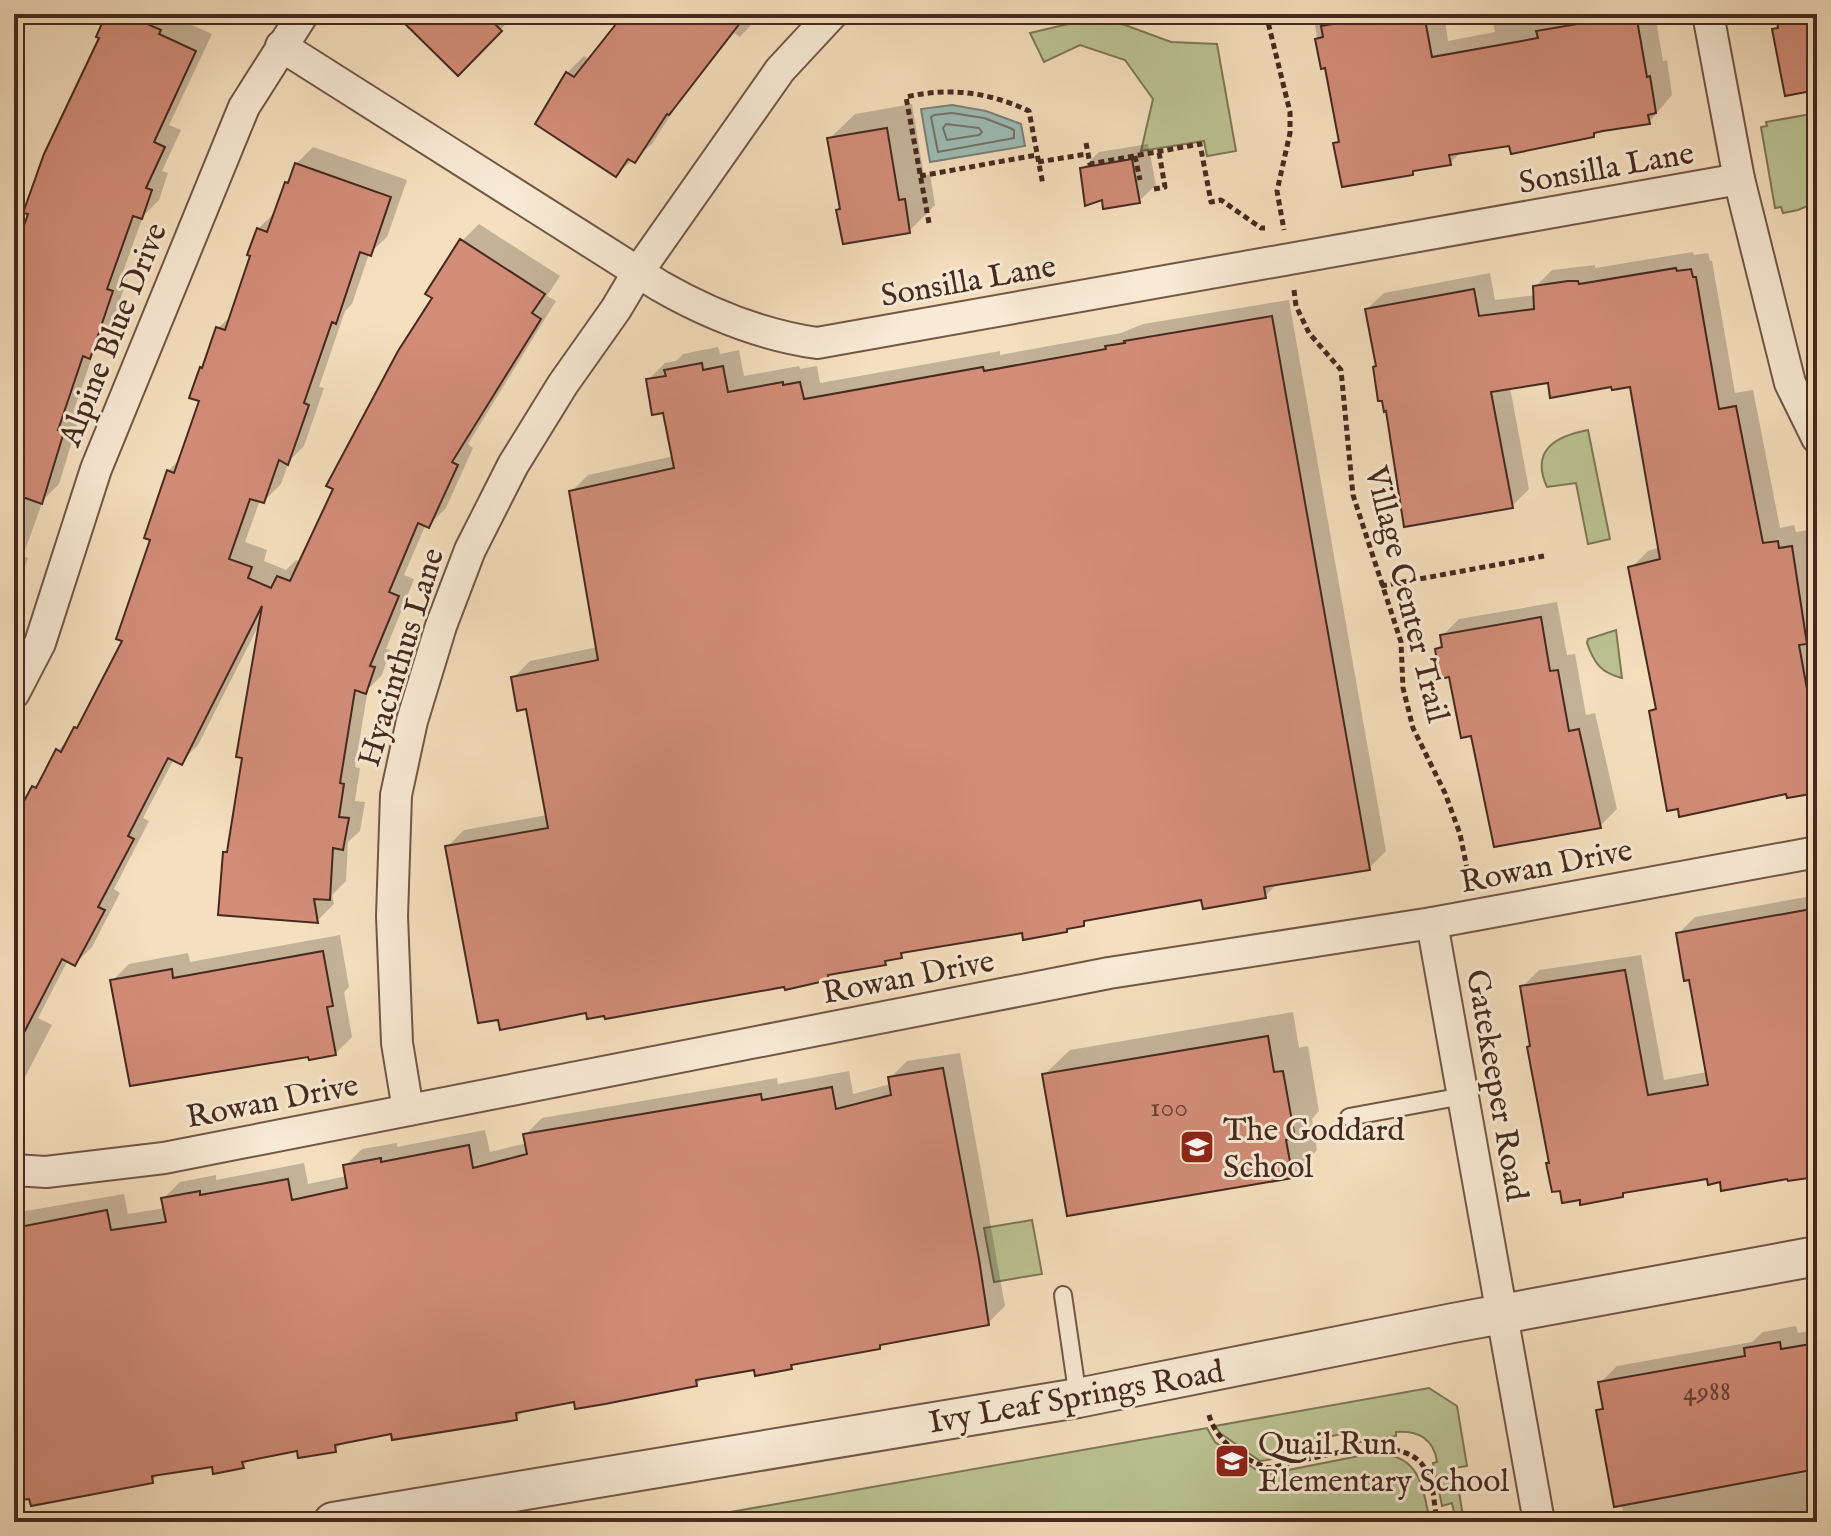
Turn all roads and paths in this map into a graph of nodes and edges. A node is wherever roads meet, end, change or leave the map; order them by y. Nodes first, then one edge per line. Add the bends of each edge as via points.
1 (303, 14) edge
2 (832, 14) edge
3 (1266, 14) edge
4 (1708, 14) edge
5 (281, 46) junction
6 (1086, 143) dead end
7 (1159, 152) junction
8 (1087, 154) junction
9 (1135, 156) junction
10 (1038, 159) junction
11 (920, 176) junction
12 (1739, 179) junction
13 (1140, 180) dead end
14 (1043, 185) dead end
15 (1154, 189) dead end
16 (929, 223) dead end
17 (638, 272) junction
18 (1293, 285) dead end
19 (1817, 438) edge
20 (1544, 556) dead end
21 (1381, 586) junction
22 (14, 693) edge
23 (1817, 852) edge
24 (1468, 873) dead end
25 (1432, 923) junction
26 (1463, 1096) junction
27 (408, 1110) junction
28 (1349, 1117) dead end
29 (14, 1170) edge
30 (1817, 1256) edge
31 (1063, 1295) dead end
32 (1502, 1314) junction
33 (1078, 1398) junction
34 (1209, 1415) dead end
35 (341, 1521) edge
36 (1437, 1522) edge
37 (1539, 1522) edge

1 - 5 street, Alpine Blue Drive
2 - 17 street, Hyacinthus Lane via 780,70
3 - 7 path via 1290,112 1277,191 1284,228 1261,228 1221,200 1211,202 1200,144
4 - 12 street
5 - 17 street, Sonsilla Lane
5 - 22 street, Alpine Blue Drive via 244,107 96,469 40,643
6 - 8 path
7 - 9 path
7 - 15 path via 1165,187
8 - 9 path via 1090,164
8 - 10 path
9 - 13 path
10 - 11 path
10 - 11 path via 1029,111 985,95 924,93 906,97
10 - 14 path
11 - 16 path
12 - 17 street, Sonsilla Lane via 817,343 780,337 701,309
12 - 19 street via 1790,383
17 - 27 street, Hyacinthus Lane via 513,465 470,550 412,721 396,795 392,916 397,1043
18 - 21 path, Village Center Trail via 1309,333 1341,370 1353,495
20 - 21 path
21 - 24 path, Village Center Trail via 1401,642 1403,688 1413,728 1445,793
23 - 25 street, Rowan Drive
25 - 26 street, Gatekeeper Road
25 - 27 street, Rowan Drive via 1109,973
26 - 28 lane
26 - 32 street, Gatekeeper Road
27 - 29 street, Rowan Drive via 164,1158 46,1172
30 - 32 street, Ivy Leaf Springs Road
31 - 33 lane
32 - 33 street, Ivy Leaf Springs Road
32 - 37 street, Gatekeeper Road
33 - 35 street, Ivy Leaf Springs Road
34 - 36 path via 1219,1438 1269,1468 1381,1447 1405,1451 1428,1474

